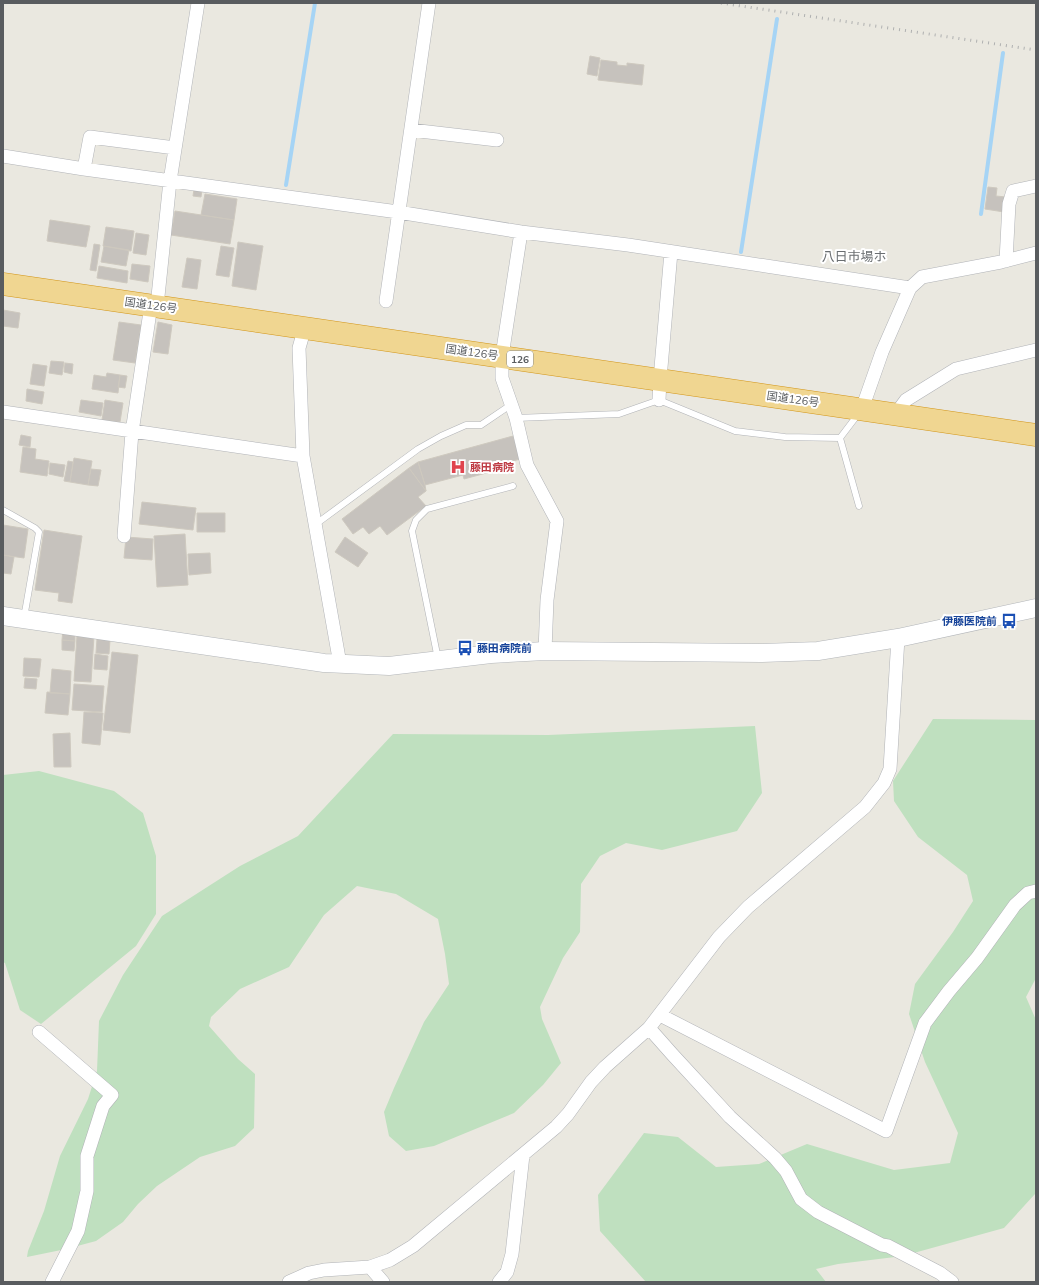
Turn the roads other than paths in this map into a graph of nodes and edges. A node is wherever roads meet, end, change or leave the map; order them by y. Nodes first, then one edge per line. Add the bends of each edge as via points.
1 (198, 3) edge
2 (429, 3) edge
3 (411, 130) junction
4 (497, 140) dead end
5 (175, 148) junction
6 (3, 156) edge
7 (84, 169) junction
8 (170, 181) junction
9 (1036, 186) edge
10 (398, 212) junction
11 (521, 232) junction
12 (671, 252) junction
13 (1036, 253) edge
14 (1006, 261) junction
15 (3, 284) edge
16 (910, 288) junction
17 (386, 301) dead end
18 (154, 306) junction
19 (305, 328) junction
20 (1036, 350) edge
21 (502, 356) junction
22 (659, 390) junction
23 (512, 404) junction
24 (862, 409) junction
25 (3, 412) edge
26 (895, 414) junction
27 (516, 418) junction
28 (132, 432) junction
29 (1036, 435) edge
30 (840, 438) junction
31 (303, 456) junction
32 (512, 486) dead end
33 (859, 506) dead end
34 (3, 510) edge
35 (314, 525) junction
36 (124, 536) dead end
37 (1036, 608) edge
38 (3, 616) edge
39 (24, 619) junction
40 (898, 638) junction
41 (545, 651) junction
42 (438, 660) junction
43 (340, 664) junction
44 (1036, 891) edge
45 (660, 1015) junction
46 (650, 1028) junction
47 (39, 1032) dead end
48 (523, 1155) junction
49 (370, 1268) junction
50 (52, 1282) edge
51 (289, 1282) edge
52 (383, 1282) edge
53 (499, 1282) edge
54 (952, 1282) edge

1 - 5 street
2 - 3 street
3 - 4 street
3 - 10 street
5 - 7 street via 90,137
5 - 8 street
6 - 7 street
7 - 8 street
8 - 10 street
8 - 18 street
9 - 14 street via 1013,191 1009,204
10 - 11 street
10 - 17 street
11 - 12 street
11 - 21 street
12 - 16 street
12 - 22 street
13 - 14 street
14 - 16 street via 922,278
15 - 18 highway, 国道126号 / 126
16 - 24 street via 882,352
18 - 19 highway, 国道126号 / 126
18 - 28 street
19 - 21 highway, 国道126号 / 126
19 - 31 street via 299,348
20 - 26 street via 956,369 906,400
21 - 22 highway, 国道126号 / 126
21 - 23 street via 502,378
22 - 24 highway, 国道126号 / 126
22 - 27 lane via 619,414
22 - 30 lane via 735,431 785,437
23 - 27 street
23 - 35 lane via 481,425 466,425 418,449
24 - 26 highway, 国道126号 / 126
24 - 30 lane
25 - 28 street
26 - 29 highway, 国道126号 / 126
27 - 41 street via 527,465 557,521 547,600
28 - 31 street
28 - 36 street
30 - 33 lane
31 - 35 street
32 - 42 lane via 427,509 416,520 412,530
34 - 39 lane via 39,532
35 - 43 street
37 - 40 street
38 - 39 street
39 - 43 street
40 - 41 street via 818,651
40 - 45 street via 890,769 884,783 865,807 748,907 719,937
41 - 42 street
42 - 43 street via 389,666
44 - 45 street via 1028,893 1015,905 925,1023 886,1131
45 - 46 street
46 - 48 street via 605,1067 556,1127
46 - 54 street via 730,1117 775,1158 786,1171 801,1199 818,1212 940,1273
47 - 50 street via 112,1095 103,1106 87,1156 87,1191 78,1230
48 - 49 street via 413,1246
48 - 53 street via 512,1254 507,1272
49 - 51 street via 324,1270 309,1273
49 - 52 street

